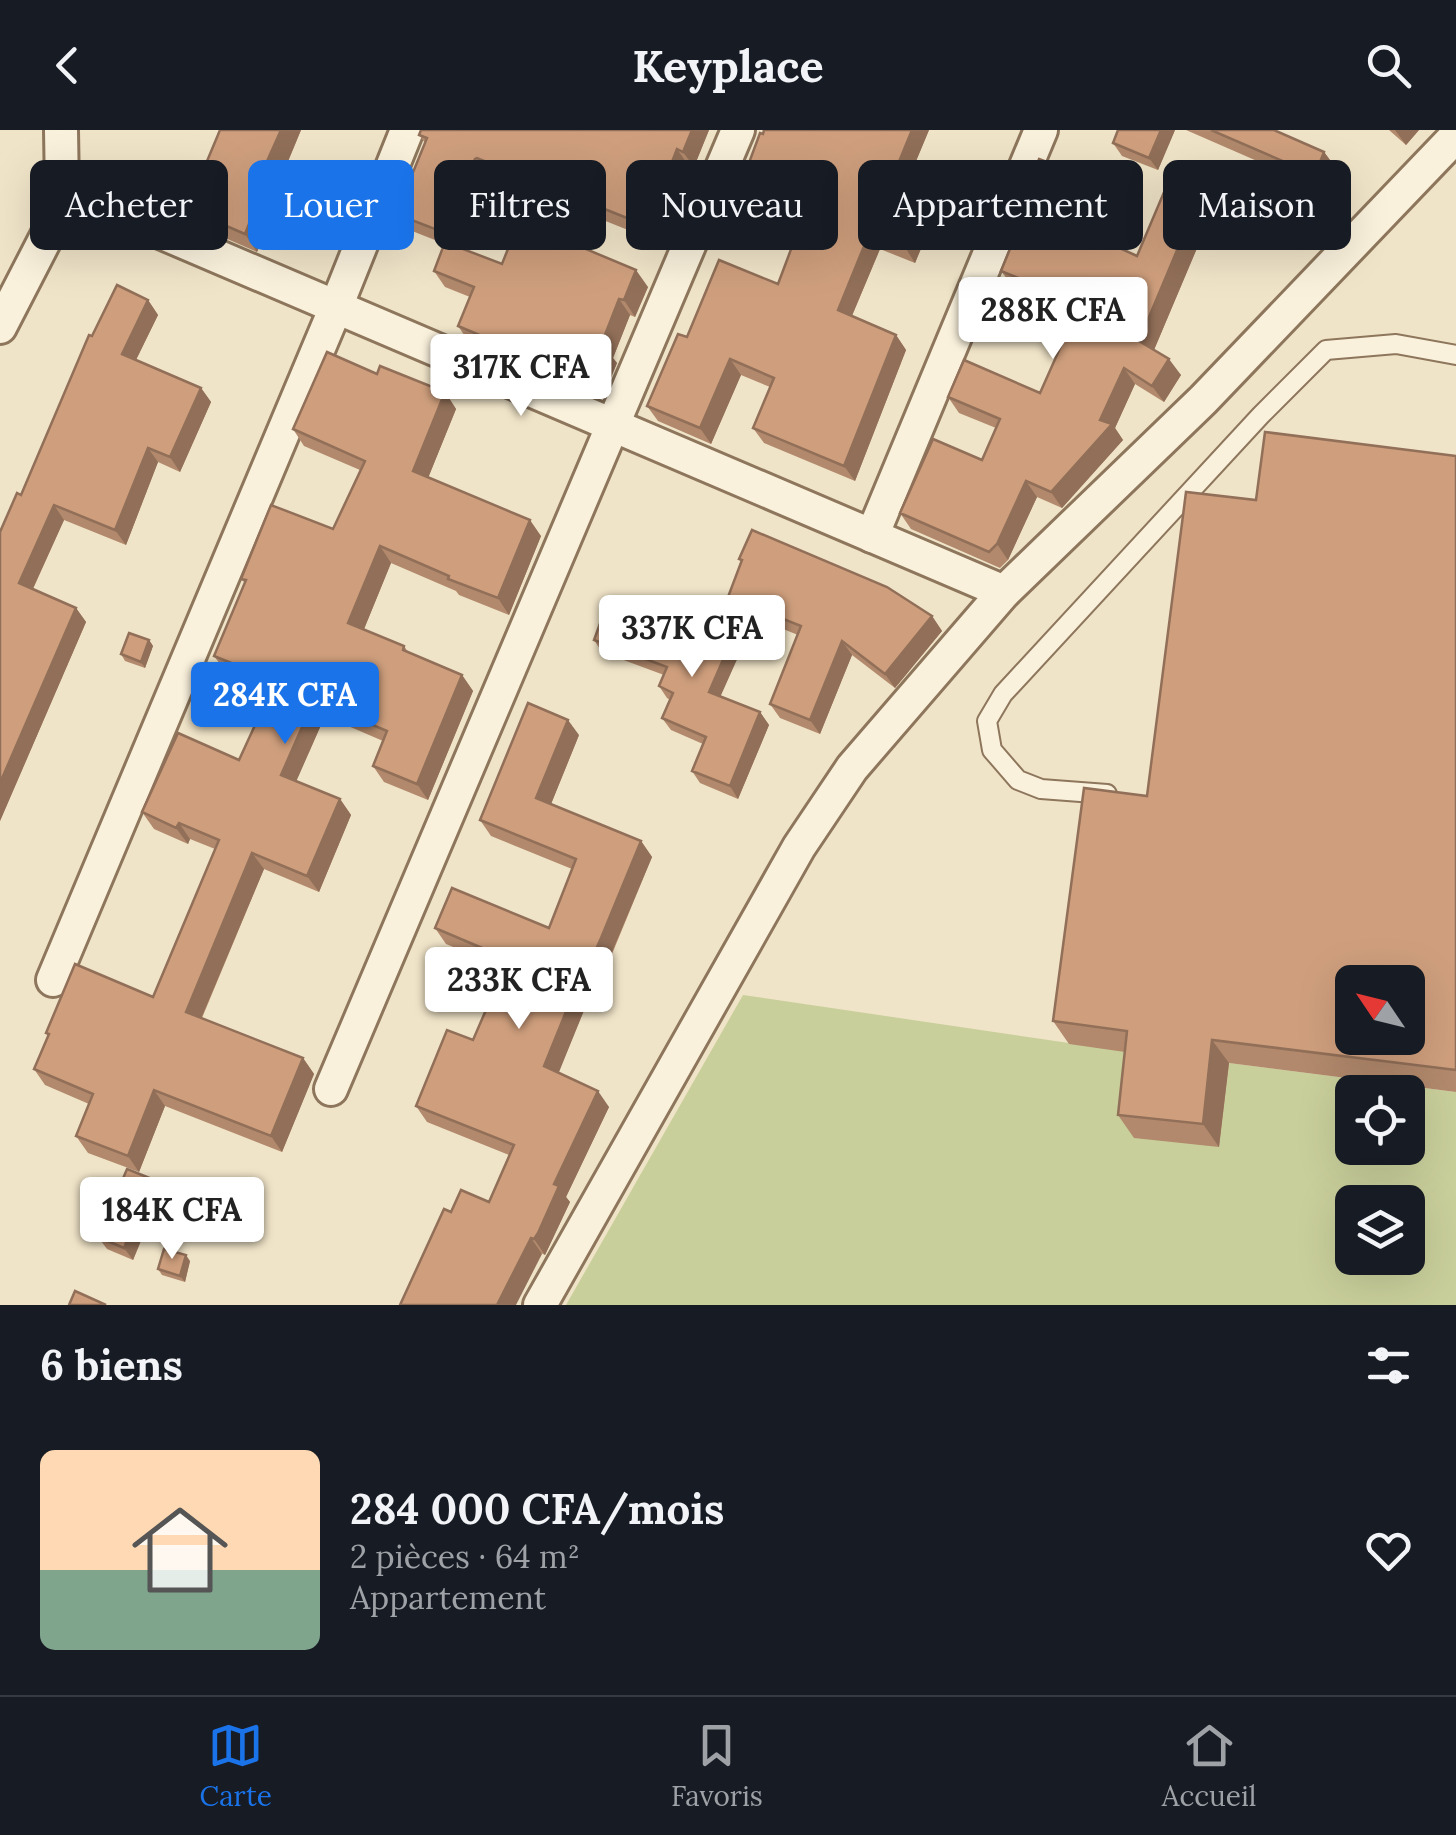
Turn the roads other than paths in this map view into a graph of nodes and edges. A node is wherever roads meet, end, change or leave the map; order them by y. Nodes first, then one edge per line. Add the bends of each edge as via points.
1 (61, 130) edge
2 (407, 130) edge
3 (738, 130) edge
4 (1041, 130) edge
5 (1456, 136) edge
6 (62, 160) edge
7 (40, 250) edge
8 (203, 250) edge
9 (336, 307) junction
10 (0, 327) edge
11 (1456, 355) edge
12 (613, 425) junction
13 (872, 536) junction
14 (1004, 592) junction
15 (1122, 796) edge
16 (53, 980) dead end
17 (331, 1089) dead end
18 (540, 1305) edge

1 - 6 street
2 - 9 street
3 - 12 street
4 - 13 street
5 - 14 street via 1204,400
7 - 10 street
8 - 9 street
9 - 12 street
9 - 16 street
11 - 15 lane via 1396,344 1326,350 1003,694 987,721 992,750 1018,780 1040,789
12 - 13 street
12 - 17 street
13 - 14 street
14 - 18 street via 852,768 799,846

